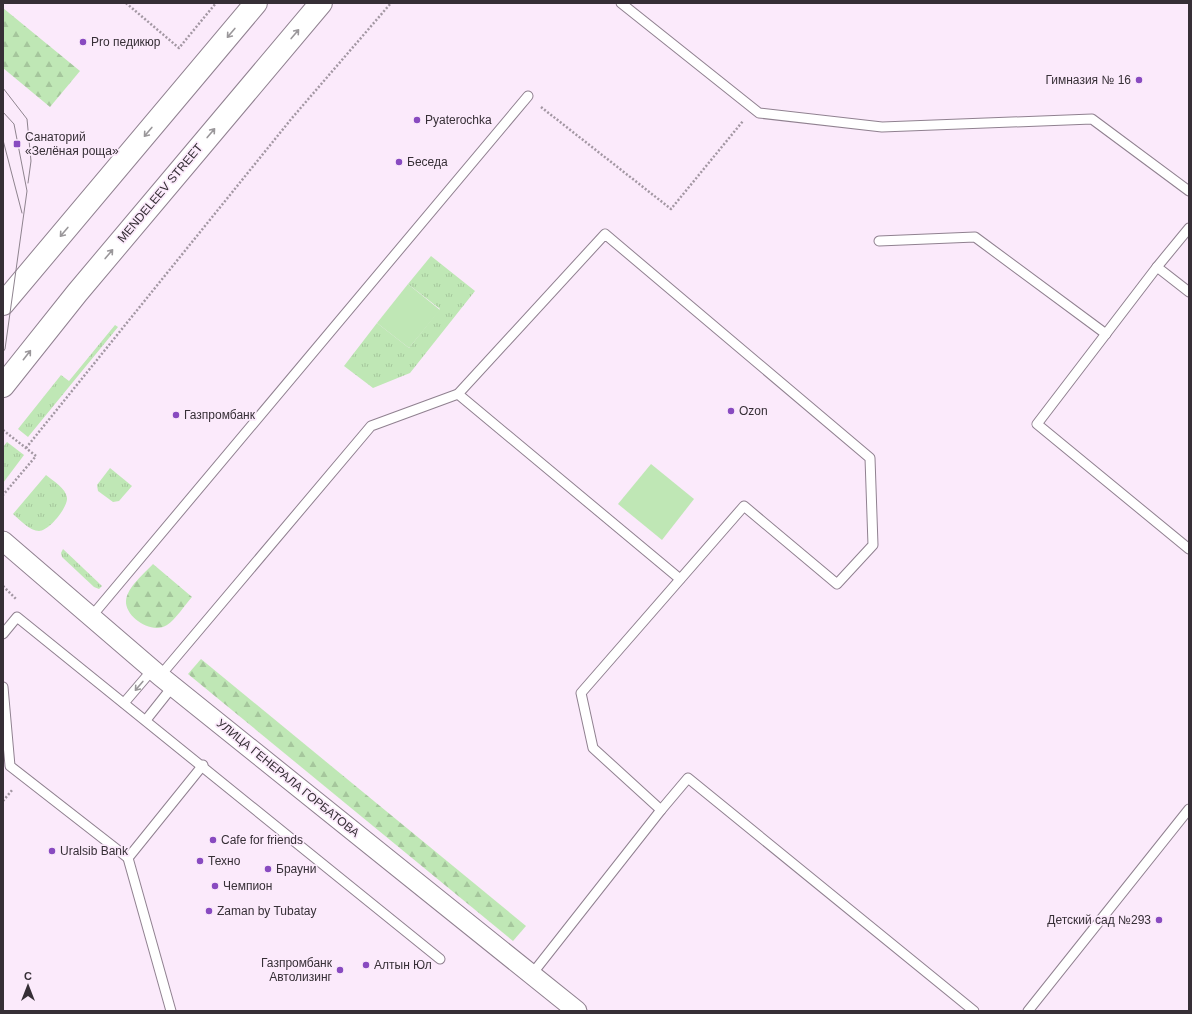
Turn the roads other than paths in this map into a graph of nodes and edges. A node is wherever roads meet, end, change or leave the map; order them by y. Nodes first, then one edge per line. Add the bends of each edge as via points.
1 (256, 3) edge
2 (321, 3) edge
3 (621, 3) edge
4 (528, 96) road end
5 (1189, 191) edge
6 (1189, 228) edge
7 (879, 241) dead end
8 (1157, 267) junction
9 (1189, 292) edge
10 (3, 304) edge
11 (1106, 334) junction
12 (3, 386) edge
13 (458, 394) junction
14 (3, 541) edge
15 (1189, 549) edge
16 (680, 579) junction
17 (91, 617) junction
18 (3, 634) edge
19 (162, 677) junction
20 (3, 687) edge
21 (124, 703) junction
22 (146, 720) junction
23 (203, 765) junction
24 (1189, 809) edge
25 (661, 810) junction
26 (128, 858) junction
27 (440, 959) dead end
28 (532, 974) junction
29 (171, 1011) edge
30 (576, 1011) edge
31 (974, 1011) edge
32 (1028, 1011) edge

1 -> 10 main road
12 -> 2 main road, MENDELEEV STREET via 76,293
3 - 5 lane via 759,113 882,128 1092,119
4 - 17 lane
6 - 8 lane
7 - 11 lane via 975,236
8 - 9 lane
8 - 11 lane
11 - 15 lane via 1038,424
13 - 16 lane
13 - 16 lane via 605,234 870,458 873,545 837,584 744,506
13 - 19 lane via 371,426
14 - 17 street, УЛИЦА ГЕНЕРАЛА ГОРБАТОВА
16 - 25 lane via 581,693 593,748
17 - 19 street, УЛИЦА ГЕНЕРАЛА ГОРБАТОВА
18 - 21 lane via 17,617
19 -> 21 lane
19 - 22 lane
19 - 28 street, УЛИЦА ГЕНЕРАЛА ГОРБАТОВА
20 - 26 lane via 10,766
21 - 22 lane
22 - 23 lane
23 - 26 lane
23 - 27 lane
24 - 32 lane
25 - 28 lane
25 - 31 lane via 688,778
26 - 29 lane
28 - 30 street, УЛИЦА ГЕНЕРАЛА ГОРБАТОВА

